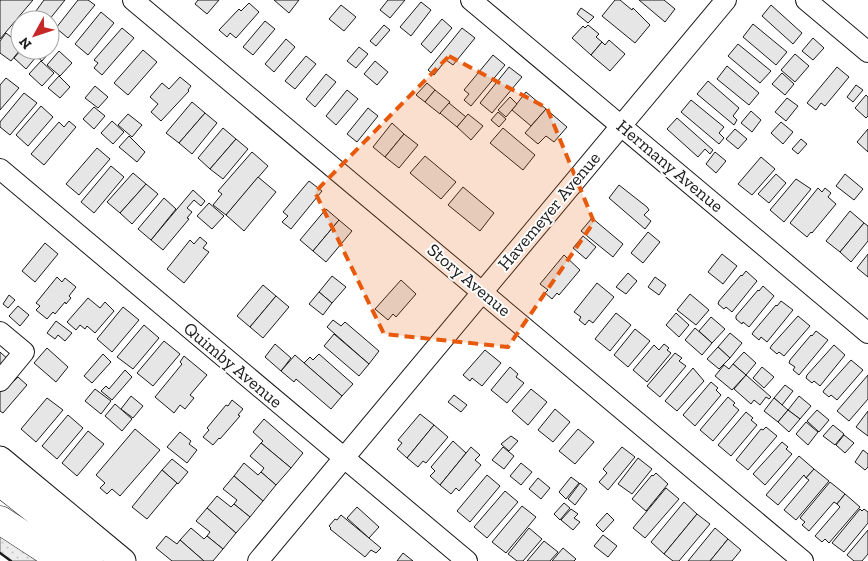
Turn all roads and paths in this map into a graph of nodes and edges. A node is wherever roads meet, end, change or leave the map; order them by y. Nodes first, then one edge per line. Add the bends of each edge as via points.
1 (134, 0) edge
2 (471, 0) edge
3 (726, 0) edge
4 (806, 0) edge
5 (868, 52) edge
6 (621, 126) junction
7 (0, 169) edge
8 (482, 292) junction
9 (0, 332) edge
10 (868, 333) edge
11 (0, 381) edge
12 (343, 457) junction
13 (0, 459) edge
14 (0, 482) edge
15 (0, 520) edge
16 (63, 561) edge
17 (89, 561) edge
18 (123, 561) edge
19 (258, 561) edge
20 (467, 561) edge
21 (803, 561) edge

1 - 8 street, Story Avenue
2 - 6 street, Hermany Avenue
3 - 6 street, Havemeyer Avenue
4 - 5 street
6 - 8 street, Havemeyer Avenue
6 - 10 street, Hermany Avenue
7 - 12 street, Quimby Avenue
8 - 12 street, Havemeyer Avenue
8 - 21 street, Story Avenue
9 - 11 street via 24,352
12 - 19 street, Havemeyer Avenue
12 - 20 street, Quimby Avenue
13 - 18 main road
14 - 17 highway via 37,511
15 - 16 highway

